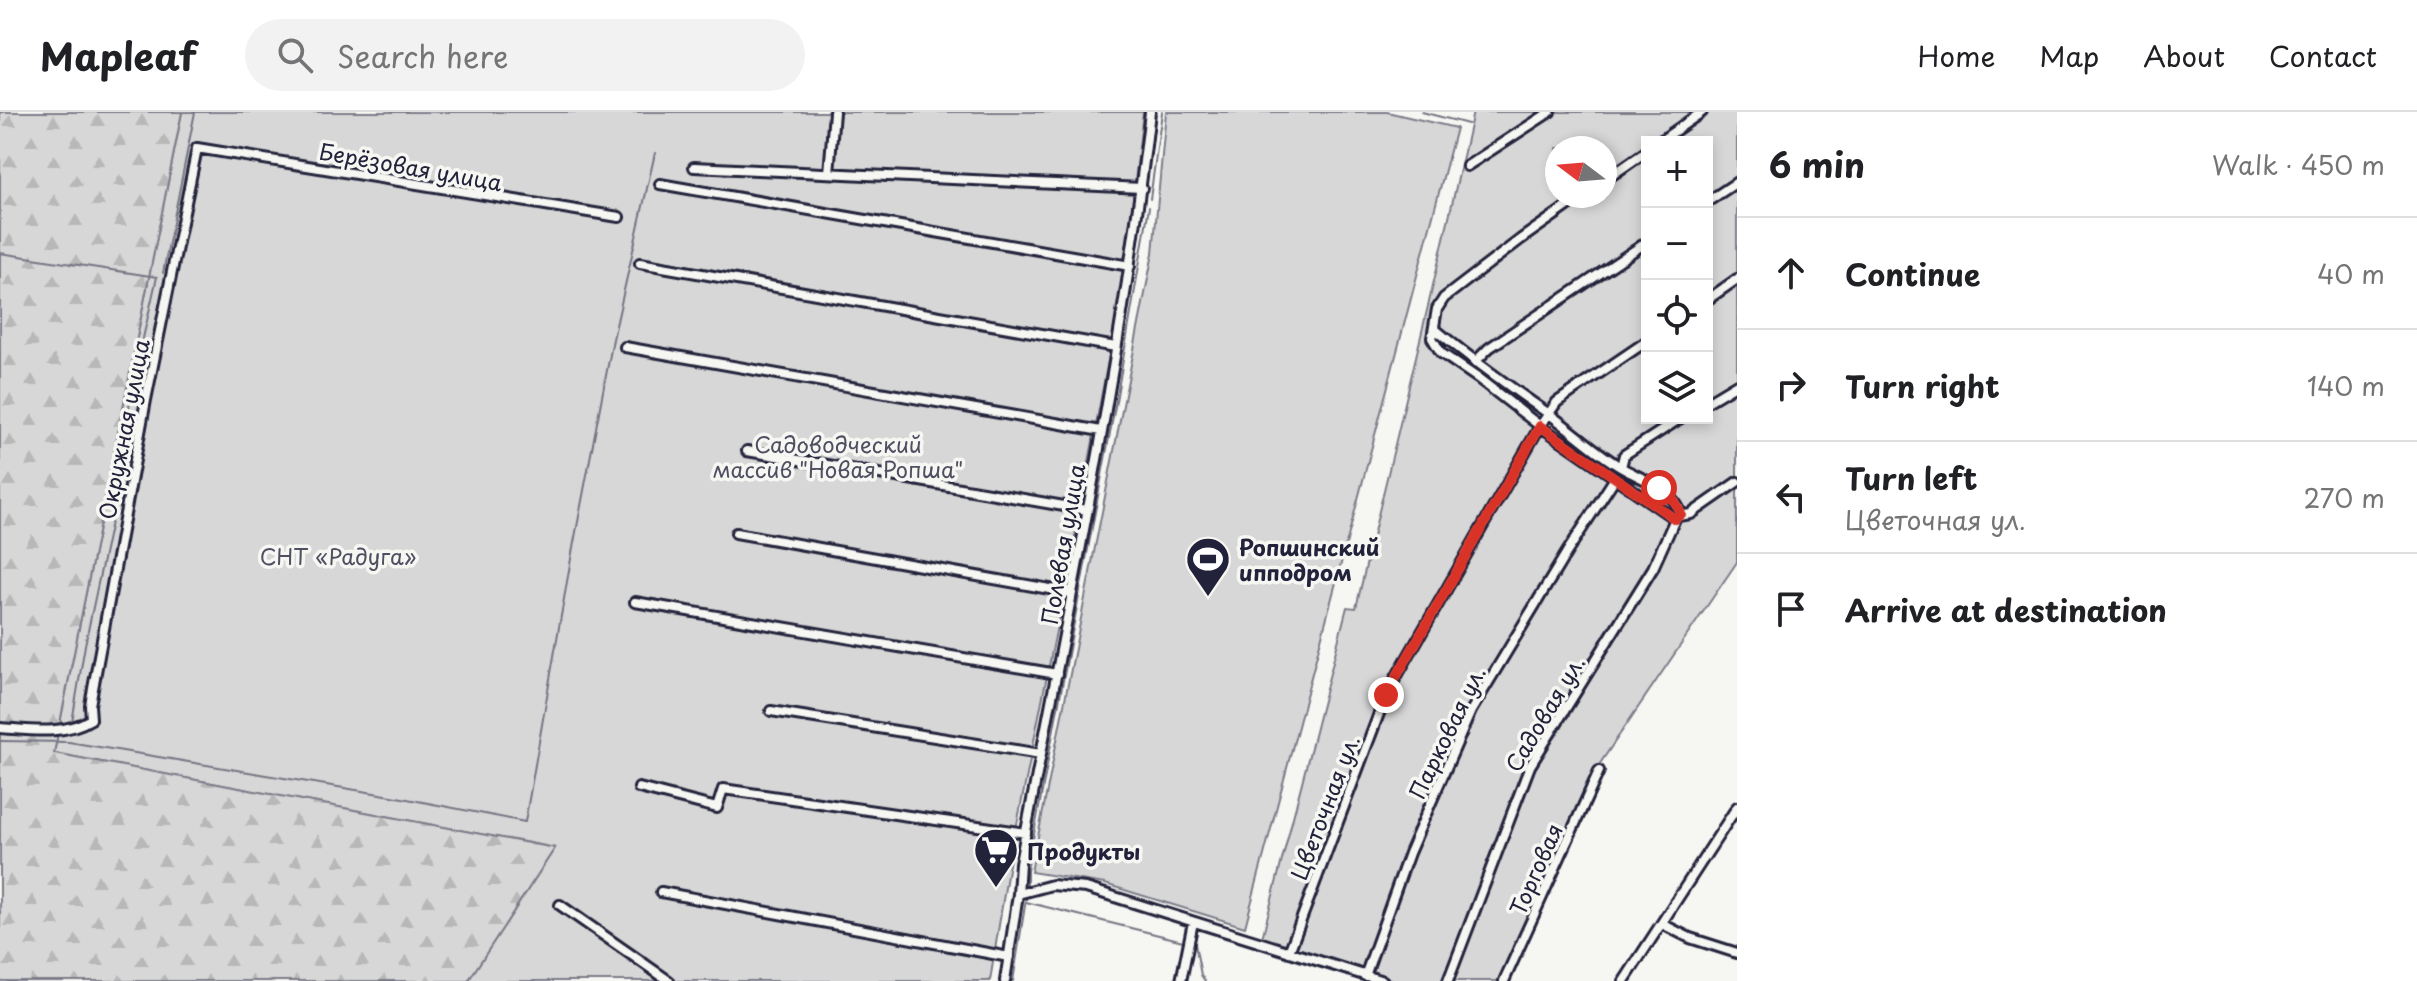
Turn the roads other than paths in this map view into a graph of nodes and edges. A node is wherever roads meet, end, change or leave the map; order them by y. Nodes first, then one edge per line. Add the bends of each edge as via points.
1 (834, 112) edge
2 (1150, 112) edge
3 (1550, 112) edge
4 (1702, 112) edge
5 (1668, 136) edge
6 (197, 148) joint
7 (1641, 155) edge
8 (1467, 166) dead end
9 (694, 167) dead end
10 (1617, 172) edge
11 (829, 173) junction
12 (1737, 182) edge
13 (660, 184) dead end
14 (1142, 188) junction
15 (1713, 198) edge
16 (1565, 208) edge
17 (619, 217) dead end
18 (1641, 246) edge
19 (640, 263) dead end
20 (1130, 266) junction
21 (1737, 279) edge
22 (1713, 296) edge
23 (1435, 329) junction
24 (1641, 345) edge
25 (625, 347) dead end
26 (1116, 347) junction
27 (1475, 362) junction
28 (1737, 384) edge
29 (1713, 398) edge
30 (1547, 413) junction
31 (1672, 424) edge
32 (1540, 426) junction
33 (1101, 431) junction
34 (747, 451) dead end
35 (1621, 467) junction
36 (1615, 478) junction
37 (1737, 482) edge
38 (1087, 510) junction
39 (1678, 517) junction
40 (736, 533) dead end
41 (1072, 593) junction
42 (635, 602) dead end
43 (1057, 674) junction
44 (771, 711) dead end
45 (0, 728) edge
46 (1041, 754) junction
47 (1599, 771) dead end
48 (639, 788) dead end
49 (1737, 807) edge
50 (1026, 833) junction
51 (661, 892) dead end
52 (1018, 894) junction
53 (560, 905) dead end
54 (1193, 922) junction
55 (1662, 924) junction
56 (1289, 952) junction
57 (1737, 953) edge
58 (1009, 957) junction
59 (1365, 976) junction
60 (669, 981) edge
61 (1005, 981) edge
62 (1181, 981) edge
63 (1383, 981) edge
64 (1448, 981) edge
65 (1504, 981) edge
66 (1624, 981) edge

1 - 11 street
2 - 14 street, Полевая улица
3 - 8 street
4 - 5 street
6 - 17 street, Берёзовая улица
6 - 45 street, Окружная улица via 146,400 91,719 64,730
7 - 10 street
9 - 11 street
11 - 14 street
12 - 15 street
13 - 20 street
14 - 20 street, Полевая улица
16 - 23 street via 1444,298
18 - 27 street
19 - 26 street
20 - 26 street, Полевая улица
21 - 22 street
23 - 27 street
23 - 32 street via 1432,338 1441,353
24 - 30 street
25 - 33 street
26 - 33 street, Полевая улица
27 - 30 street
28 - 29 street
30 - 32 street, Цветочная ул.
30 - 35 street
31 - 35 street via 1624,455
32 - 36 street
32 - 56 street, Цветочная ул. via 1386,695
33 - 38 street, Полевая улица
34 - 38 street
35 - 39 street via 1675,502
36 - 39 street
36 - 59 street, Парковая ул. via 1471,711 1409,853
37 - 39 street via 1691,514
38 - 41 street, Полевая улица
39 - 64 street, Садовая ул. via 1653,568 1530,766
40 - 41 street
41 - 43 street, Полевая улица
42 - 43 street
43 - 46 street, Полевая улица
44 - 46 street
46 - 50 street, Полевая улица
47 - 65 street, Торговая
48 - 50 street via 717,808 723,789
49 - 55 street
50 - 52 street, Полевая улица
51 - 58 street
52 - 54 street via 1052,885 1086,888
52 - 58 street, Полевая улица
53 - 60 street
54 - 56 street
54 - 62 street
55 - 57 street
55 - 66 street
56 - 59 street
58 - 61 street, Полевая улица
59 - 63 street

